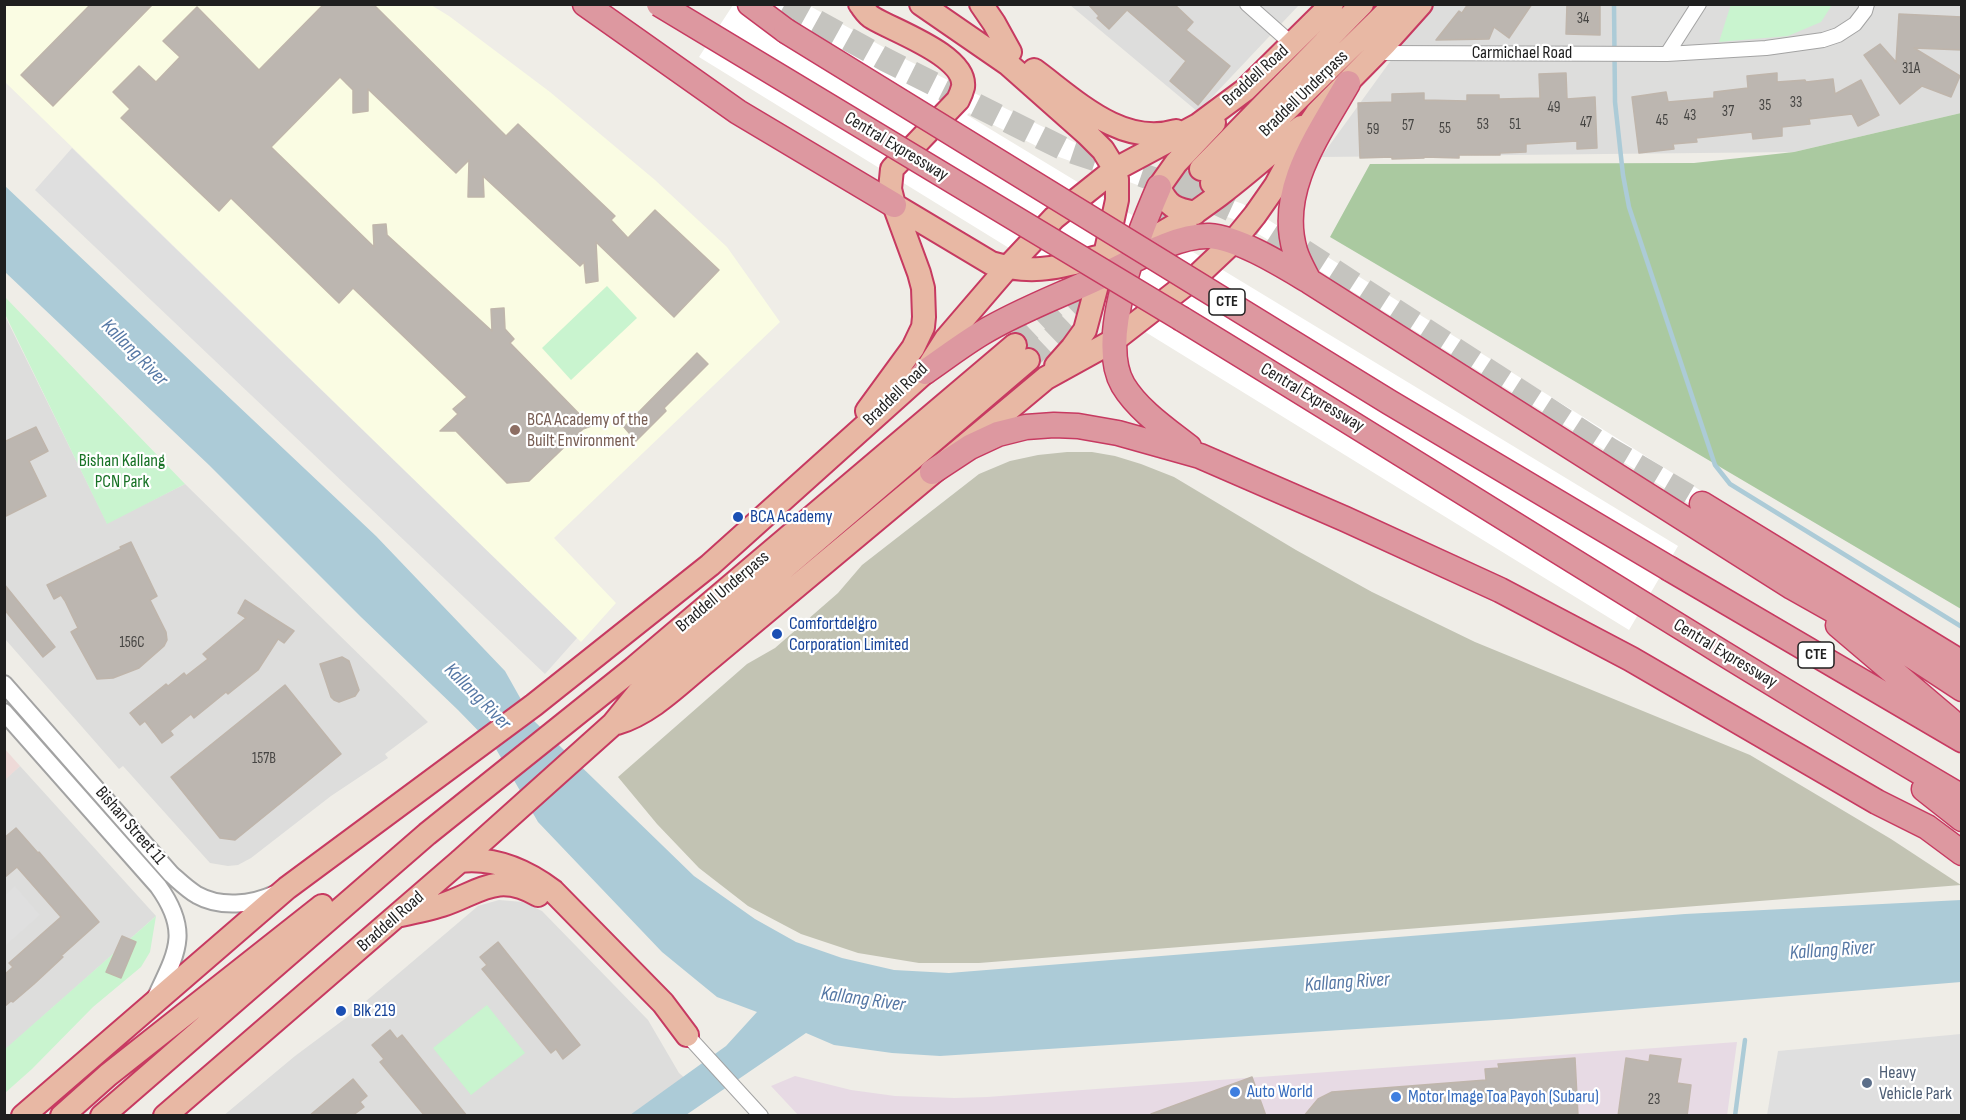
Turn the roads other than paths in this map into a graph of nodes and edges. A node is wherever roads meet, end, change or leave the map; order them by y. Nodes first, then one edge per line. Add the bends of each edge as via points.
1 (585, 4) edge
2 (659, 4) edge
3 (750, 4) edge
4 (860, 4) edge
5 (921, 4) edge
6 (935, 4) edge
7 (981, 4) edge
8 (1247, 4) edge
9 (1332, 4) edge
10 (1362, 4) edge
11 (1395, 4) edge
12 (1421, 4) edge
13 (1699, 4) edge
14 (1867, 4) edge
15 (1292, 44) junction
16 (1010, 52) junction
17 (1377, 53) junction
18 (1667, 54) junction
19 (1348, 83) junction
20 (1245, 90) junction
21 (1317, 113) junction
22 (1198, 125) junction
23 (1114, 170) junction
24 (1159, 187) junction
25 (894, 205) junction
26 (1196, 213) junction
27 (1233, 242) junction
28 (1134, 254) junction
29 (1102, 266) junction
30 (1007, 268) junction
31 (1309, 281) junction
32 (1113, 341) junction
33 (925, 372) junction
34 (1046, 378) junction
35 (844, 445) junction
36 (1200, 456) junction
37 (932, 472) junction
38 (1702, 504) tunnel mouth
39 (1792, 587) junction
40 (1962, 663) edge
41 (4, 684) edge
42 (1962, 689) edge
43 (4, 712) edge
44 (613, 724) junction
45 (1962, 729) edge
46 (1854, 733) junction
47 (1962, 740) edge
48 (1962, 797) edge
49 (1962, 819) edge
50 (427, 834) junction
51 (460, 861) junction
52 (1960, 863) edge
53 (286, 888) junction
54 (397, 917) junction
55 (596, 935) junction
56 (153, 1002) junction
57 (692, 1041) joint
58 (66, 1112) edge
59 (22, 1116) edge
60 (102, 1116) edge
61 (165, 1116) edge
62 (761, 1116) edge

1 - 25 highway via 738,112
2 - 46 highway, Central Expressway / CTE, bridge via 1294,387
3 - 47 highway, Central Expressway / CTE, bridge via 786,32 1389,402
4 - 25 highway via 870,17 939,52 954,65 963,86 958,100 892,169 890,189
5 - 23 highway via 1008,64 1087,134
6 - 16 highway
7 - 16 highway
8 - 15 street
9 - 15 highway, Braddell Road
10 - 11 highway, Braddell Underpass via 1206,176
12 - 17 highway
13 - 18 street
14 - 18 street, Carmichael Road via 1855,24 1823,40
15 - 20 highway, Braddell Road
16 - 22 highway via 1120,129 1147,135
17 - 18 street, Carmichael Road
17 - 19 highway
19 - 21 highway
19 - 31 highway via 1313,144 1291,201 1293,244
20 - 22 highway, Braddell Road
20 - 24 highway via 1176,163
21 - 26 highway
21 - 27 highway via 1271,193
22 - 23 highway, Braddell Road
23 - 29 highway via 1118,194
23 - 30 highway, Braddell Road via 1054,218
24 - 26 highway via 1165,200 1176,209
24 - 28 highway
25 - 30 highway via 991,263
25 - 35 highway via 923,288 923,327 914,348
26 - 28 highway
27 - 28 highway via 1196,237
27 - 31 highway
27 - 32 highway via 1177,293
28 - 29 highway
28 - 32 highway via 1116,314
29 - 30 highway
29 - 33 highway via 1054,297 982,333
29 - 34 highway via 1084,330
30 - 33 highway, Braddell Road via 946,339
31 - 39 highway
32 - 34 highway
32 - 36 highway via 1114,359 1123,384 1148,414
33 - 35 highway, Braddell Road
34 - 37 highway
35 - 53 highway, Braddell Road via 728,551 534,705
36 - 37 highway via 1118,433 1054,425 998,434
36 - 52 highway via 1500,590 1630,659 1877,802 1901,824
37 - 44 highway via 649,708
38 - 40 highway
39 - 42 highway
39 - 45 highway
41 - 53 street, Bishan Street 11 via 187,888 210,900 240,903
43 - 56 street, Bishan Street 11 via 169,901 177,918 177,943
44 - 50 highway, Braddell Underpass via 639,692 1021,352
44 - 51 highway, Braddell Road
46 - 48 highway, Central Expressway / CTE
46 - 49 highway
50 - 58 highway via 336,894
50 - 60 highway
51 - 54 highway, Braddell Road
51 - 55 highway via 501,863 533,877 560,897
53 - 56 highway, Braddell Road
54 - 55 highway via 497,884 516,885 550,902
54 - 61 highway, Braddell Road
55 - 57 highway via 663,1003
56 - 59 highway, Braddell Road
57 - 62 street

